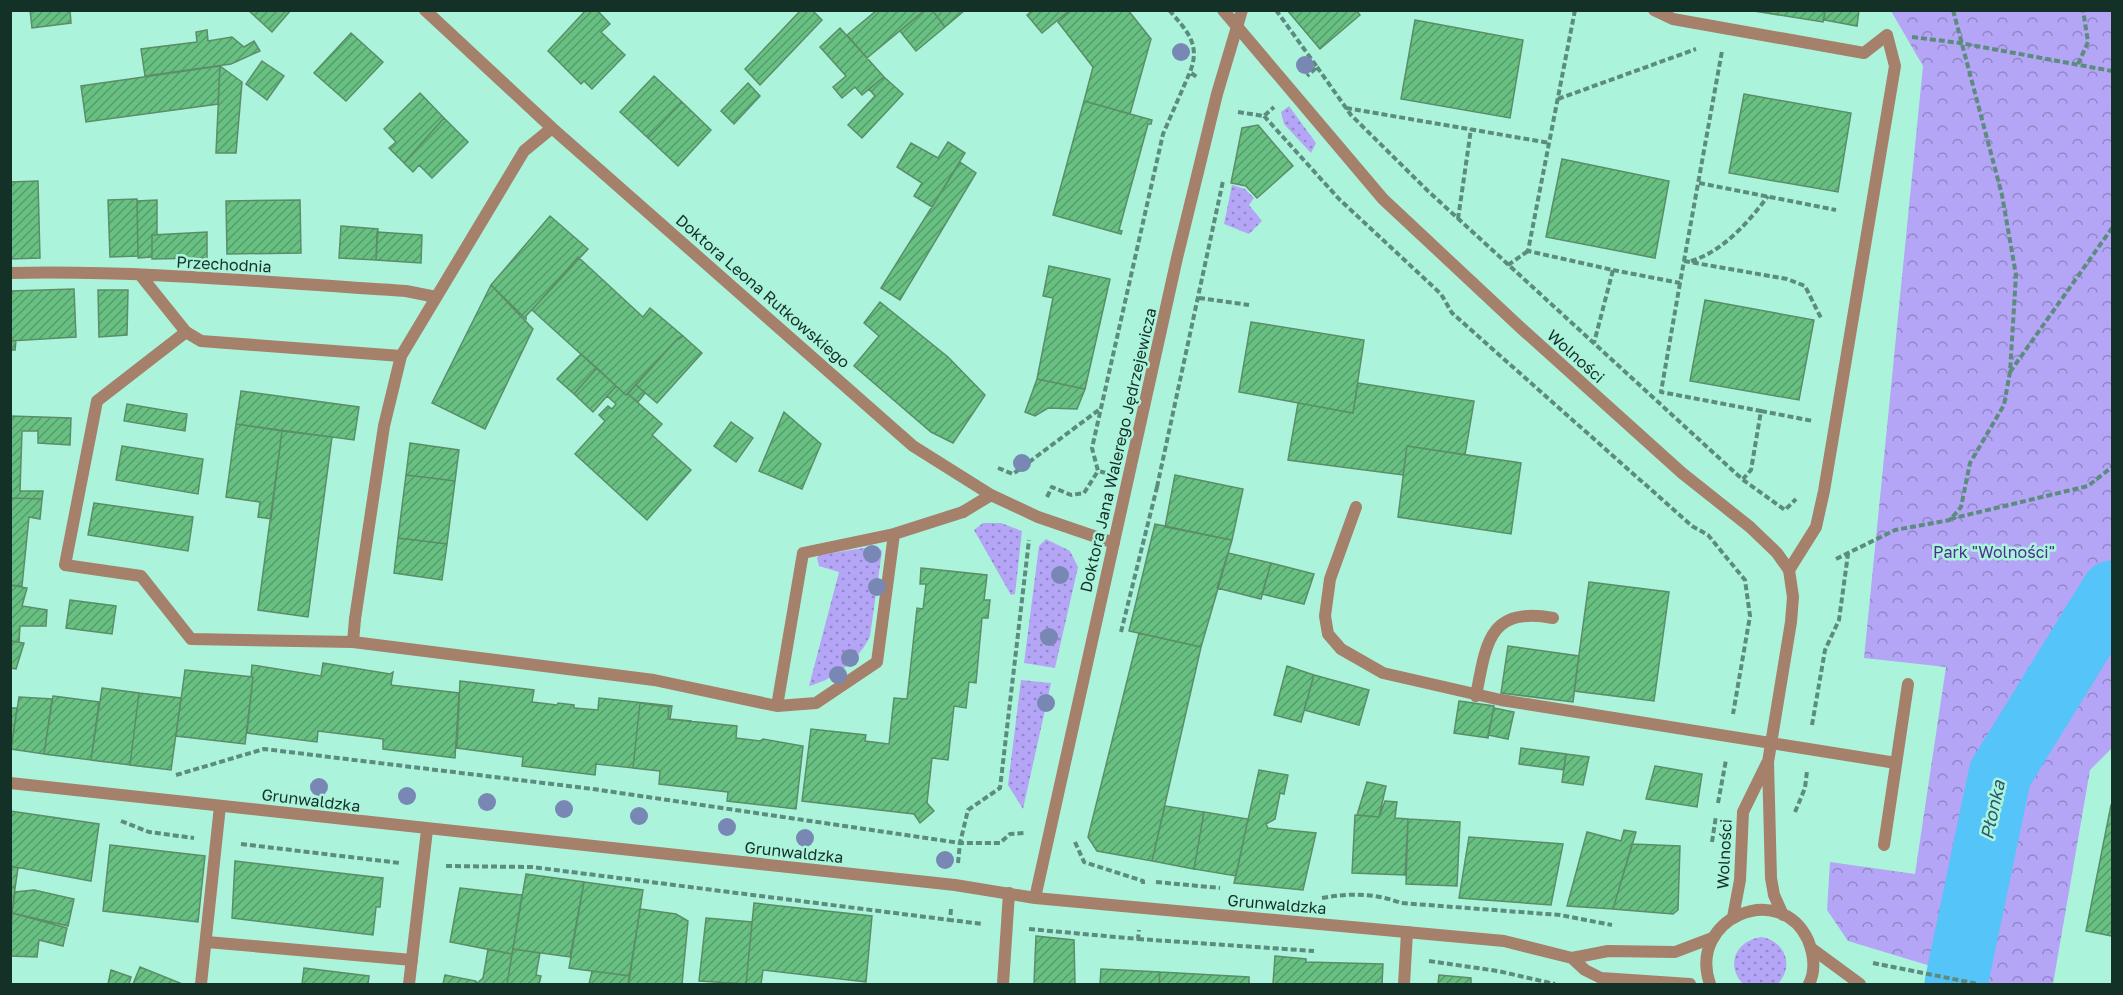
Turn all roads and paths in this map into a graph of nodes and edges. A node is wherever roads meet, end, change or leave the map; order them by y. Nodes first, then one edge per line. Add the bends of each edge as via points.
1 (425, 10) edge
2 (1223, 10) edge
3 (1242, 10) edge
4 (1575, 10) edge
5 (1654, 10) edge
6 (1953, 10) edge
7 (2083, 10) edge
8 (1238, 28) junction
9 (1887, 34) junction
10 (1960, 43) junction
11 (1723, 45) dead end
12 (1703, 47) dead end
13 (2078, 64) junction
14 (1317, 67) dead end
15 (2112, 71) edge
16 (1558, 99) junction
17 (1346, 108) junction
18 (1264, 116) dead end
19 (552, 128) junction
20 (1471, 129) junction
21 (1550, 142) junction
22 (1699, 183) junction
23 (1768, 196) junction
24 (1836, 210) dead end
25 (1458, 219) junction
26 (2112, 228) edge
27 (1528, 251) junction
28 (1684, 261) junction
29 (1508, 265) junction
30 (1613, 270) junction
31 (10, 273) edge
32 (141, 276) junction
33 (1680, 283) junction
34 (436, 297) junction
35 (1199, 298) dead end
36 (1249, 305) dead end
37 (1822, 320) dead end
38 (186, 332) junction
39 (1594, 343) junction
40 (401, 356) junction
41 (2010, 372) junction
42 (1661, 393) junction
43 (1655, 399) junction
44 (1101, 408) dead end
45 (1761, 411) junction
46 (1821, 423) dead end
47 (994, 466) dead end
48 (2112, 467) edge
49 (1098, 471) dead end
50 (1742, 479) junction
51 (991, 495) junction
52 (1798, 496) dead end
53 (1356, 507) dead end
54 (1038, 516) junction
55 (1950, 520) junction
56 (894, 534) junction
57 (1114, 543) junction
58 (1848, 554) junction
59 (1836, 560) dead end
60 (1789, 570) junction
61 (1553, 618) dead end
62 (353, 642) junction
63 (1908, 684) dead end
64 (1476, 696) junction
65 (777, 706) junction
66 (1730, 735) junction
67 (1771, 743) junction
68 (1810, 749) junction
69 (1768, 762) junction
70 (1896, 763) junction
71 (169, 777) dead end
72 (10, 783) edge
73 (220, 806) junction
74 (118, 820) dead end
75 (1791, 822) dead end
76 (427, 830) junction
77 (217, 841) junction
78 (1712, 842) dead end
79 (1884, 845) dead end
80 (422, 866) junction
81 (1143, 881) dead end
82 (1228, 890) dead end
83 (1009, 893) junction
84 (1035, 898) junction
85 (1311, 898) dead end
86 (1783, 915) junction
87 (1733, 917) junction
88 (950, 920) dead end
89 (1616, 926) dead end
90 (1407, 932) junction
91 (1713, 938) junction
92 (1138, 939) dead end
93 (207, 942) junction
94 (1811, 948) junction
95 (1324, 951) dead end
96 (1405, 957) junction
97 (1572, 958) junction
98 (412, 960) junction
99 (1872, 963) dead end
100 (201, 984) edge
101 (409, 984) edge
102 (1003, 984) edge
103 (1404, 984) edge
104 (1555, 984) edge
105 (1690, 984) edge
106 (1710, 984) edge
107 (1809, 984) edge
108 (1860, 984) edge
109 (1978, 984) edge

1 - 19 street, Doktora Leona Rutkowskiego
2 - 8 street, Wolności
3 - 8 street, Doktora Jana Walerego Jędrzejewicza
4 - 16 path
5 - 9 street via 1672,19 1864,53
6 - 10 path
7 - 13 path via 2088,42
8 - 57 street, Doktora Jana Walerego Jędrzejewicza via 1217,94 1177,258
8 - 60 street, Wolności via 1383,199 1682,473 1750,527
9 - 10 path
9 - 60 street via 1895,66 1824,491 1816,527
10 - 13 path
10 - 41 path via 2002,195 2016,275
11 - 22 path
12 - 16 path
13 - 15 path
14 - 17 path
16 - 21 path
17 - 20 path
17 - 25 path
18 - 66 path via 1339,199 1441,294 1452,313 1692,526 1708,535 1745,580 1750,616
19 - 34 street via 524,152
19 - 51 street, Doktora Leona Rutkowskiego via 913,446
20 - 21 path
20 - 25 path
21 - 27 path
22 - 23 path
22 - 28 path
23 - 24 path
23 - 28 path via 1738,231 1707,254
25 - 29 path
26 - 41 path
27 - 29 path
27 - 30 path
28 - 33 path
28 - 37 path via 1787,279 1805,286
29 - 39 path
30 - 33 path
30 - 39 path
31 - 32 street, Przechodnia
32 - 34 street, Przechodnia via 406,291
32 - 38 street
33 - 42 path
34 - 40 street
35 - 36 path
38 - 40 street via 201,341
38 - 62 street via 97,401 65,565 141,576 190,639
39 - 43 path
40 - 62 street via 384,426
41 - 55 path via 2004,405 1971,463 1961,507
42 - 43 path
42 - 45 path
43 - 50 path
44 - 47 path via 1013,474
45 - 46 path
45 - 50 path via 1751,470
48 - 55 path via 2088,486
49 - 54 path via 1084,493 1071,495 1052,487
50 - 52 path via 1785,510
51 - 54 street, Doktora Leona Rutkowskiego
51 - 56 street via 963,512
53 - 64 street via 1330,579 1325,616 1328,634 1341,649 1383,673
54 - 57 street, Doktora Leona Rutkowskiego
54 - 71 path via 1027,545 1000,788 968,810 960,843 593,789 264,749
55 - 58 path via 1895,530
56 - 65 street via 877,662 816,703
56 - 65 street via 803,553
57 - 84 street, Doktora Jana Walerego Jędrzejewicza
58 - 59 path
58 - 68 path via 1839,620 1825,650
60 - 67 street, Wolności via 1791,622
61 - 64 street via 1524,614 1502,623 1491,637 1483,659
62 - 65 street via 654,680
63 - 70 street
64 - 66 street
66 - 67 street
66 - 78 path
67 - 68 street
67 - 69 street, Wolności
68 - 70 street
68 - 75 path via 1805,788
69 - 86 street, Wolności via 1771,878
69 - 87 street, Wolności via 1743,812 1738,897
70 - 79 street
72 - 73 street, Grunwaldzka
73 - 76 street, Grunwaldzka
73 - 77 street
74 - 77 path via 149,832
76 - 80 street
76 - 83 street, Grunwaldzka
77 - 80 path
77 - 93 street
80 - 88 path via 532,867
80 - 98 street
81 - 82 path, Grunwaldzka
83 - 84 street, Grunwaldzka
83 - 102 street
84 - 90 street, Grunwaldzka
85 - 89 path, Grunwaldzka via 1382,896 1401,903 1560,915
86 - 87 street via 1758,910
86 - 94 street via 1795,923
87 - 91 street
90 - 96 street
90 - 97 street, Grunwaldzka via 1504,941
91 - 97 street, Grunwaldzka via 1676,952 1608,951
91 - 106 street via 1706,955
92 - 95 path
93 - 98 street
93 - 100 street
94 - 107 street via 1814,963
94 - 108 street
96 - 103 street
96 - 104 path
97 - 105 street, Grunwaldzka via 1601,978
98 - 101 street
99 - 109 path

